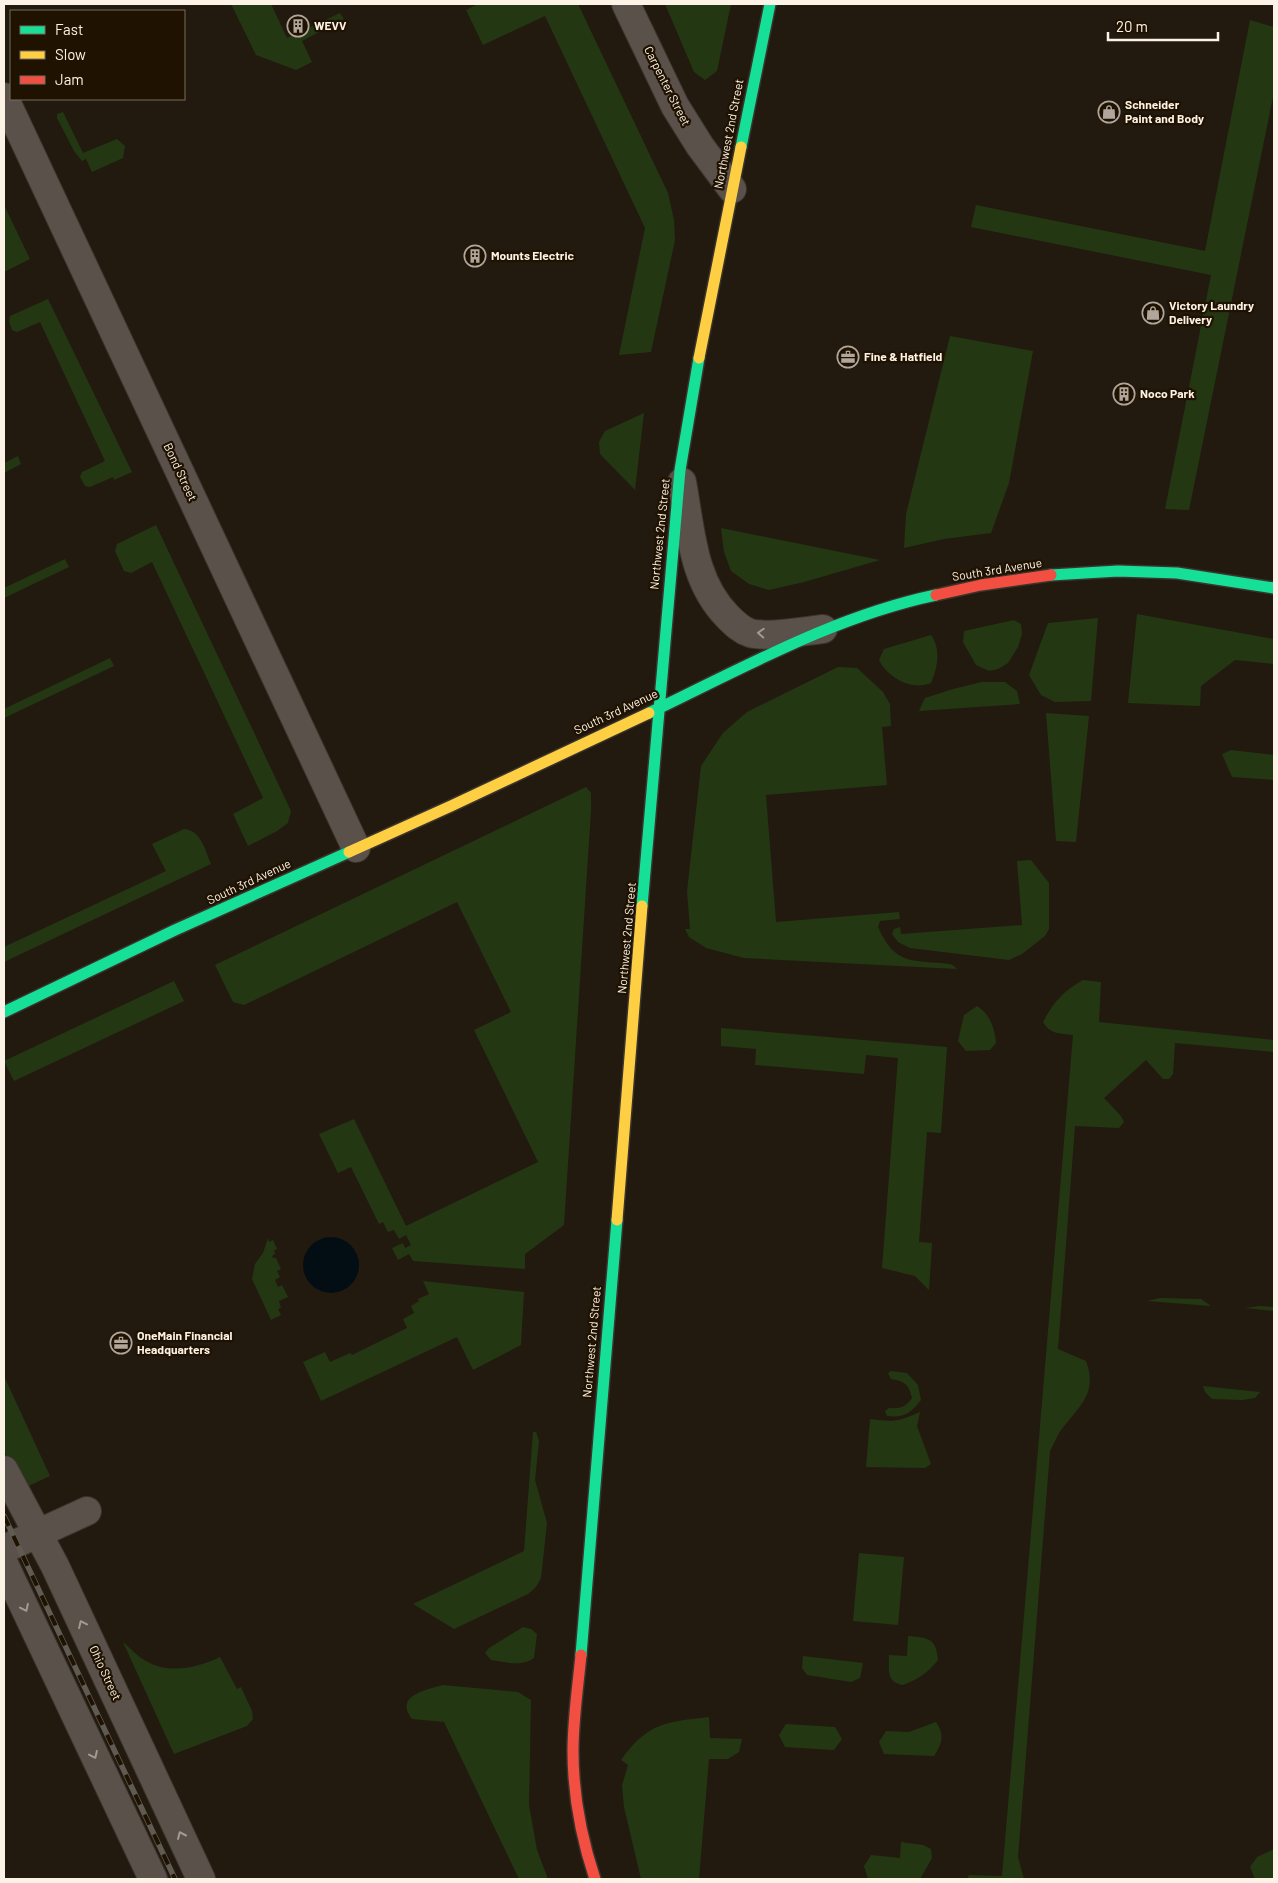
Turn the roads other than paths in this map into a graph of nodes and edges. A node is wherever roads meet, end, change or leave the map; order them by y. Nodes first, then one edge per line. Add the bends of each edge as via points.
1 (626, 4) edge
2 (770, 4) edge
3 (4, 97) edge
4 (732, 189) junction
5 (680, 470) junction
6 (1274, 588) edge
7 (827, 628) junction
8 (659, 707) junction
9 (356, 848) junction
10 (4, 1012) edge
11 (4, 1470) edge
12 (87, 1511) dead end
13 (38, 1533) junction
14 (4, 1549) edge
15 (4, 1564) edge
16 (153, 1879) edge
17 (201, 1879) edge
18 (595, 1879) edge

1 - 4 street, Carpenter Street via 674,106
2 - 4 main road, Northwest 2nd Street
3 - 9 street, Bond Street
4 - 5 main road, Northwest 2nd Street
7 -> 5 street via 750,633 737,626 722,611 698,571
5 - 8 main road, Northwest 2nd Street
6 - 7 main road, South 3rd Avenue via 1177,573 1118,571 1046,576 920,598
7 - 8 main road, South 3rd Avenue
8 - 9 main road, South 3rd Avenue
8 - 18 main road, Northwest 2nd Street via 573,1748 578,1820 584,1850
9 - 10 main road, South 3rd Avenue
11 - 13 street, Ohio Street
12 - 13 street
13 - 14 street
17 -> 13 street, Ohio Street
15 -> 16 street

